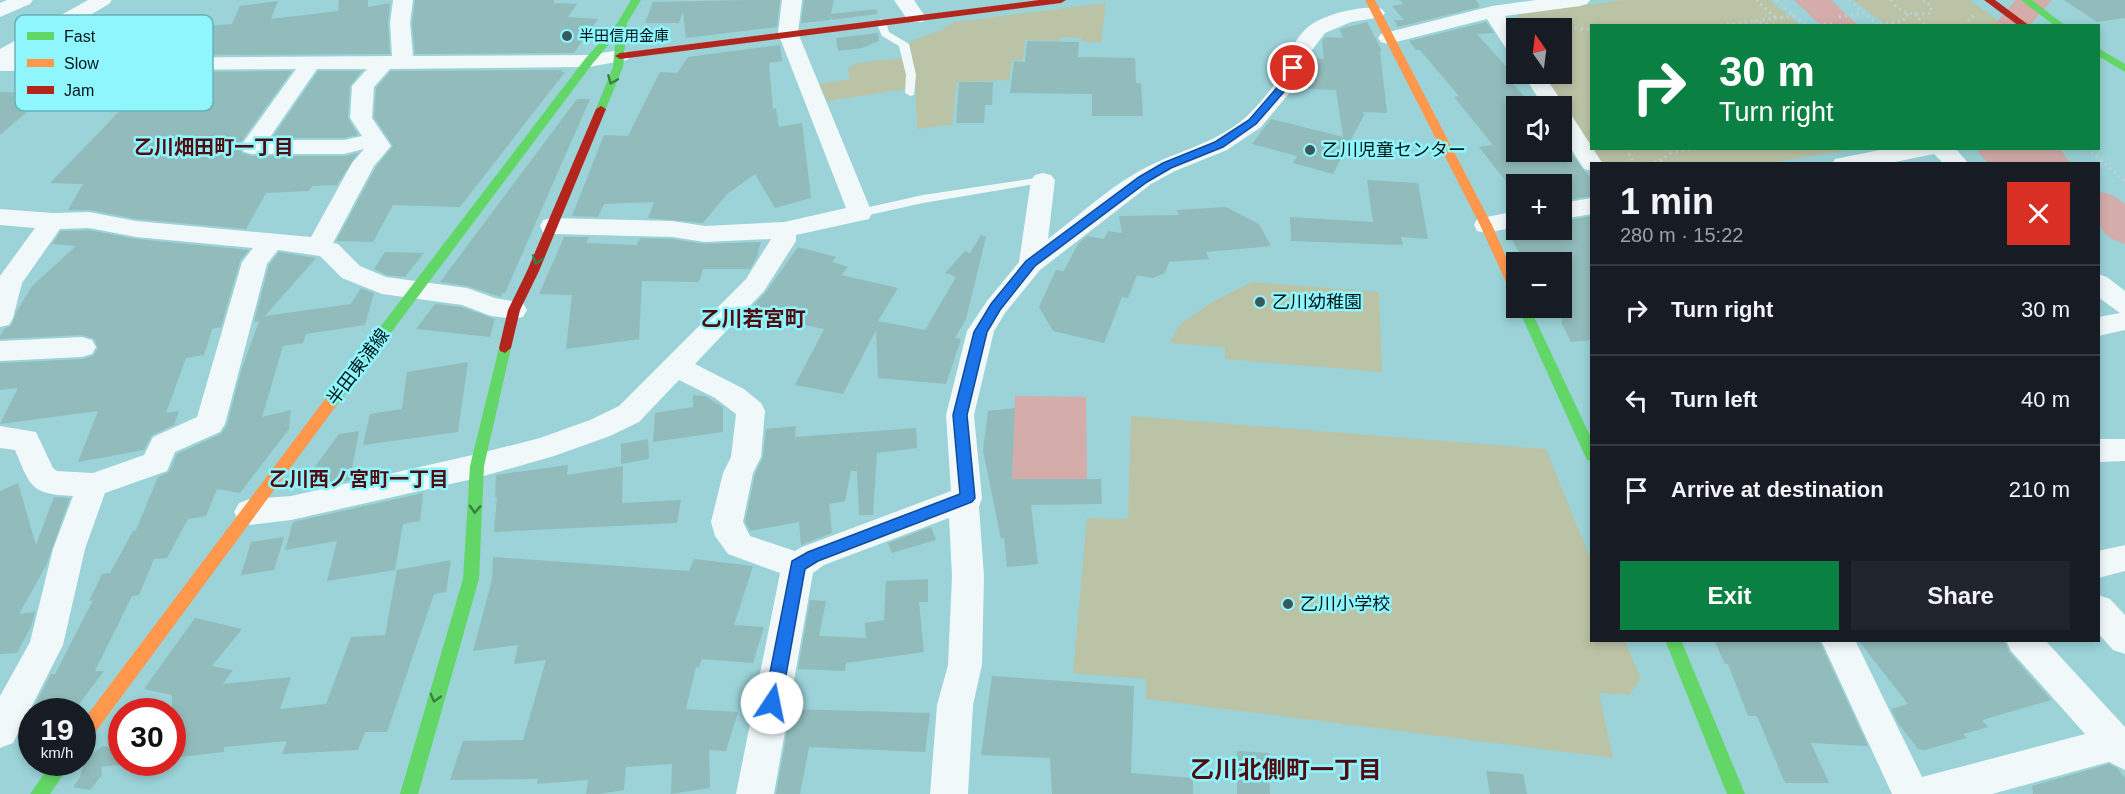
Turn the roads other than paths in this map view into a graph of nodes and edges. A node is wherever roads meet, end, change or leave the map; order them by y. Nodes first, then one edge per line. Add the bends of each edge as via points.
1 (23, 0) edge
2 (102, 0) edge
3 (403, 0) edge
4 (636, 0) edge
5 (792, 0) edge
6 (904, 0) edge
7 (1061, 0) edge
8 (1580, 0) edge
9 (2025, 0) edge
10 (1994, 3) edge
11 (1372, 7) edge
12 (0, 11) edge
13 (1492, 12) junction
14 (76, 15) edge
15 (916, 18) junction
16 (881, 22) junction
17 (2057, 22) edge
18 (622, 23) junction
19 (2023, 24) edge
20 (788, 33) junction
21 (1506, 34) edge
22 (1388, 38) junction
23 (15, 49) edge
24 (2100, 52) edge
25 (620, 56) junction
26 (0, 58) edge
27 (588, 61) junction
28 (311, 63) junction
29 (393, 63) junction
30 (213, 64) edge
31 (0, 65) edge
32 (15, 65) edge
33 (2125, 69) edge
34 (910, 93) dead end
35 (1572, 133) edge
36 (377, 139) junction
37 (1921, 150) edge
38 (1943, 150) edge
39 (1591, 162) edge
40 (1854, 162) edge
41 (1956, 162) edge
42 (1043, 180) joint
43 (1590, 206) edge
44 (1572, 209) edge
45 (860, 213) junction
46 (0, 217) edge
47 (53, 221) junction
48 (1506, 221) edge
49 (1486, 225) junction
50 (552, 226) junction
51 (784, 230) junction
52 (270, 243) junction
53 (318, 247) junction
54 (1030, 264) junction
55 (1506, 269) edge
56 (2100, 285) edge
57 (414, 291) junction
58 (2125, 305) edge
59 (514, 310) junction
60 (0, 318) edge
61 (1529, 318) edge
62 (2125, 321) edge
63 (2100, 327) edge
64 (82, 347) dead end
65 (0, 351) edge
66 (675, 367) junction
67 (0, 437) edge
68 (2125, 450) edge
69 (2100, 451) edge
70 (1590, 452) edge
71 (477, 466) junction
72 (93, 485) junction
73 (967, 498) junction
74 (250, 512) junction
75 (2125, 558) edge
76 (2100, 564) edge
77 (798, 566) junction
78 (2100, 611) edge
79 (2125, 639) edge
80 (1673, 642) edge
81 (1839, 642) edge
82 (2025, 642) edge
83 (96, 717) edge
84 (0, 730) edge
85 (2121, 748) edge
86 (52, 776) edge
87 (39, 794) edge
88 (409, 794) edge
89 (755, 794) edge
90 (950, 794) edge
91 (1736, 794) edge
92 (1911, 794) edge
93 (1925, 794) edge

1 - 12 street
2 - 14 street
3 - 29 street
4 - 18 street, 半田東浦線
5 - 20 street
6 - 15 street
7 - 15 street
8 - 13 street
9 - 17 street
10 - 19 street
11 - 22 street
11 - 54 street via 1318,29 1300,52 1286,84 1253,122 1219,145 1143,179
13 - 21 street
13 - 22 street
15 - 16 street
16 - 20 street
16 - 34 lane via 885,34 904,44 911,75
18 - 25 street
18 - 27 street, 半田東浦線
20 - 25 street
20 - 45 street
22 - 49 street
23 - 26 street
24 - 33 street
25 - 27 street
25 -> 50 street
27 - 29 street
27 - 57 street, 半田東浦線
28 - 29 street
28 - 30 street
28 - 36 street via 252,147 344,147
29 - 36 street via 363,86 361,118
31 - 32 street
35 - 39 street
36 - 53 street via 380,146 364,163
37 - 40 street
38 - 41 street
42 - 45 lane
42 - 54 street
43 - 44 street
45 - 51 street
46 - 47 street
47 - 52 street via 89,220 136,229
47 - 60 street via 9,282
48 - 49 street
49 - 55 street
50 - 51 street via 672,229 705,234
50 -> 59 street
51 - 66 street via 783,242 755,285
52 - 53 street
52 - 72 street via 255,262 210,424 162,445 156,463
53 - 57 street via 329,250 351,272 382,285
54 - 73 street via 981,332 960,415
56 - 58 street
57 - 59 street via 466,297 491,307
57 - 74 street, 半田東浦線
59 - 71 street
61 - 70 street
62 - 63 street
64 - 65 street
66 - 71 street via 628,414 544,448
66 - 77 street via 725,389 751,411 746,457 738,472 727,522 731,536 739,545
67 - 72 street via 26,440 41,475 50,483
68 - 69 street
71 - 74 street via 291,508
71 -> 88 street via 471,579
72 - 84 street via 69,549 46,645
73 - 77 street via 813,556
73 - 90 street via 965,665 956,705
74 - 83 street, 半田東浦線
75 - 76 street
77 - 89 street
78 - 79 street
80 - 91 street
81 - 92 street
82 - 85 street
85 - 93 street
86 - 87 street

